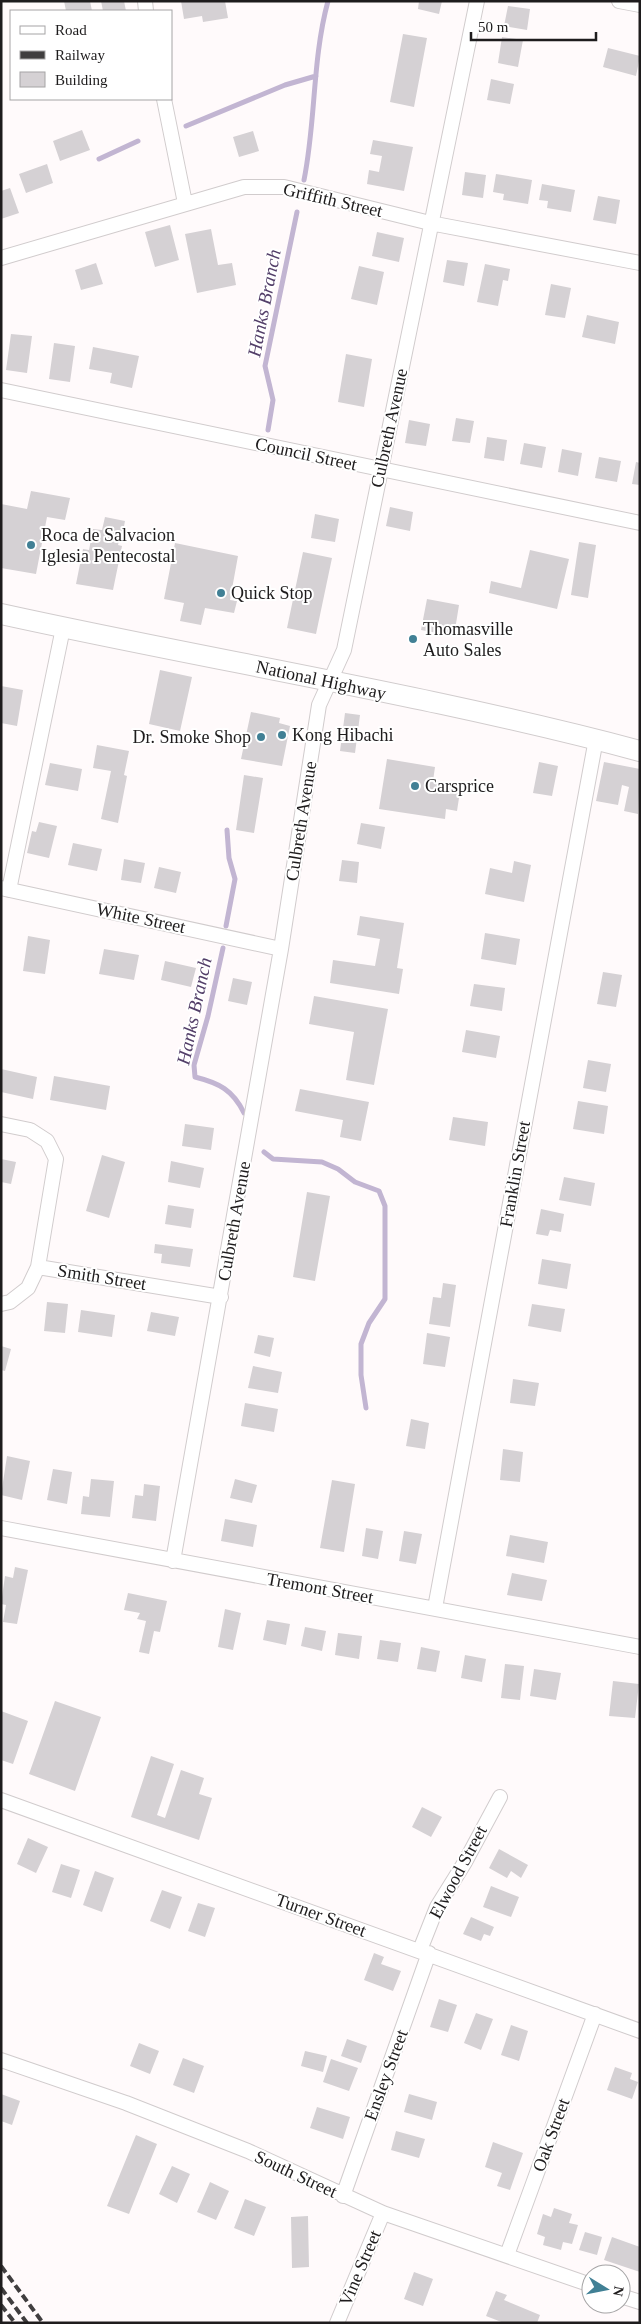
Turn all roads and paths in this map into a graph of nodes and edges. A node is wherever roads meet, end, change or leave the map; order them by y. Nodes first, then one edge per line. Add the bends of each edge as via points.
1 (477, 1) edge
2 (619, 1) edge
3 (640, 5) edge
4 (164, 100) edge
5 (185, 203) junction
6 (430, 223) junction
7 (1, 258) edge
8 (640, 264) edge
9 (1, 390) edge
10 (380, 470) junction
11 (640, 523) edge
12 (1, 614) edge
13 (63, 628) junction
14 (330, 681) junction
15 (596, 739) junction
16 (640, 750) edge
17 (5, 889) edge
18 (281, 948) junction
19 (1, 1124) edge
20 (38, 1267) junction
21 (220, 1296) junction
22 (1, 1304) edge
23 (1, 1528) edge
24 (173, 1561) junction
25 (435, 1608) junction
26 (640, 1647) edge
27 (500, 1797) dead end
28 (1, 1800) edge
29 (424, 1952) junction
30 (595, 2014) junction
31 (640, 2031) edge
32 (1, 2060) edge
33 (343, 2196) junction
34 (383, 2212) junction
35 (506, 2255) junction
36 (581, 2281) edge
37 (337, 2323) edge

1 - 6 street, Culbreth Avenue
2 - 3 street
4 - 5 street
5 - 6 street, Griffith Street via 244,187 284,188
5 - 7 street, Griffith Street
6 - 8 street, Griffith Street
6 - 10 street, Culbreth Avenue
9 - 10 street, Council Street
10 - 11 street, Council Street
10 - 14 street, Culbreth Avenue via 344,650
12 - 13 main road, National Highway
13 - 14 main road, National Highway
13 - 17 street
14 - 15 main road, National Highway
14 - 18 street, Culbreth Avenue via 319,704
15 - 16 main road, National Highway
15 - 25 street, Franklin Street
17 - 18 street, White Street
18 - 21 street, Culbreth Avenue
19 - 20 street via 30,1130 47,1141 56,1159
20 - 21 street, Smith Street
20 - 22 street, Smith Street via 28,1288 10,1302
21 - 24 street, Culbreth Avenue
23 - 24 street, Tremont Street
24 - 25 street, Tremont Street
25 - 26 street, Tremont Street
27 - 29 street, Elwood Street via 437,1908
28 - 29 street, Turner Street
29 - 30 street, Turner Street
29 - 33 street, Ensley Street
30 - 31 street, Turner Street
30 - 35 street, Oak Street
32 - 33 street, South Street via 152,2113
33 - 34 street, South Street
34 - 35 street, South Street
34 - 37 street, Vine Street
35 - 36 street, South Street

